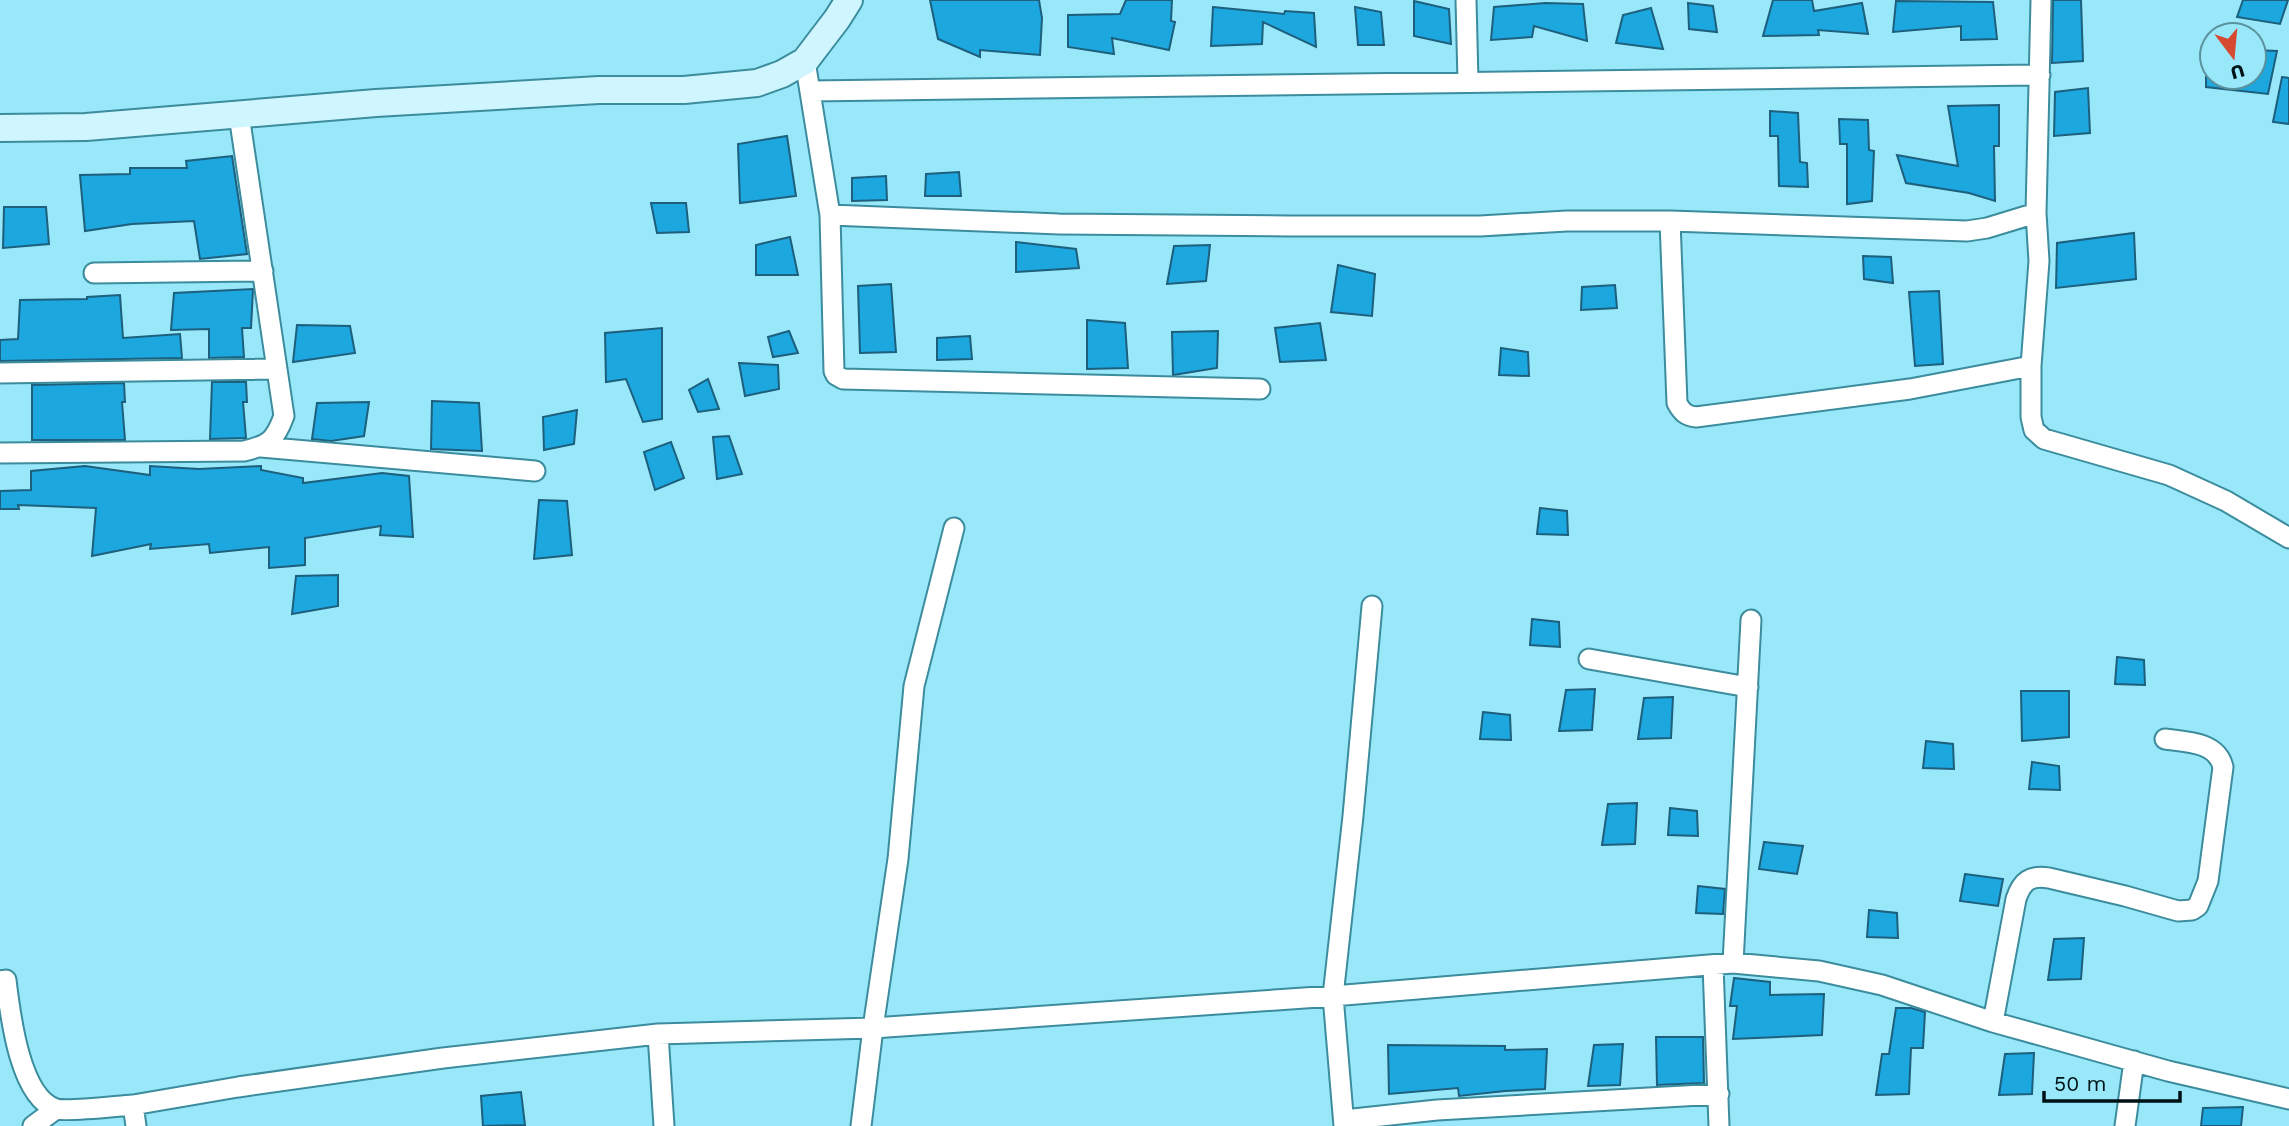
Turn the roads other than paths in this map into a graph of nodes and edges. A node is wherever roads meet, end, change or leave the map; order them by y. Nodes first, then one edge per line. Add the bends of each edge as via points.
1 (849, 0) edge
2 (1466, 0) edge
3 (2041, 0) edge
4 (805, 61) junction
5 (2040, 75) junction
6 (1468, 82) junction
7 (810, 91) junction
8 (239, 116) junction
9 (0, 128) edge
10 (2036, 213) junction
11 (830, 215) junction
12 (1670, 221) junction
13 (263, 271) junction
14 (94, 273) dead end
15 (2031, 366) junction
16 (277, 369) junction
17 (0, 373) edge
18 (1260, 389) dead end
19 (261, 447) junction
20 (0, 453) edge
21 (535, 471) dead end
22 (954, 528) dead end
23 (2289, 538) edge
24 (1372, 606) dead end
25 (1751, 620) dead end
26 (1589, 659) dead end
27 (1748, 687) junction
28 (2165, 739) dead end
29 (1723, 964) junction
30 (0, 981) edge
31 (1333, 996) junction
32 (1993, 1022) junction
33 (873, 1028) junction
34 (658, 1034) junction
35 (2134, 1061) junction
36 (1719, 1094) junction
37 (2289, 1099) edge
38 (133, 1105) junction
39 (56, 1109) junction
40 (1344, 1123) edge
41 (33, 1126) edge
42 (136, 1126) edge
43 (664, 1126) edge
44 (861, 1126) edge
45 (1719, 1126) edge
46 (2125, 1126) edge

1 - 4 main road
2 - 6 street
3 - 5 street
4 - 7 street
4 - 8 main road via 770,79 730,86 376,103
5 - 6 street
5 - 10 street
6 - 7 street
7 - 11 street
8 - 9 main road
8 - 13 street
10 - 12 street via 1967,230
10 - 15 street via 2039,280
11 - 12 street via 1288,226
11 - 18 street via 834,371 843,380
12 - 15 street via 1677,403 1688,416 1910,389
13 - 14 street
13 - 16 street
15 - 23 street via 2031,417 2044,439 2169,475 2226,500
16 - 17 street
16 - 19 street via 284,416 276,437
19 - 20 street via 244,451
19 - 21 street
22 - 33 street via 914,686 898,859
24 - 31 street
25 - 27 street
26 - 27 street
27 - 29 street
28 - 32 street via 2213,749 2223,768 2208,881 2201,902 2192,910 2178,911 2040,876 2028,879 2016,899
29 - 31 street
29 - 32 street via 1831,974 1882,985
29 - 36 street
30 - 39 street via 6,980 16,1048 24,1068 44,1101
31 - 33 street
31 - 40 street
32 - 35 street
33 - 34 street
33 - 44 street
34 - 38 street via 443,1058
34 - 43 street
35 - 37 street
35 - 46 street
36 - 40 street via 1437,1110
36 - 45 street
38 - 39 street
38 - 42 street
39 - 41 street

